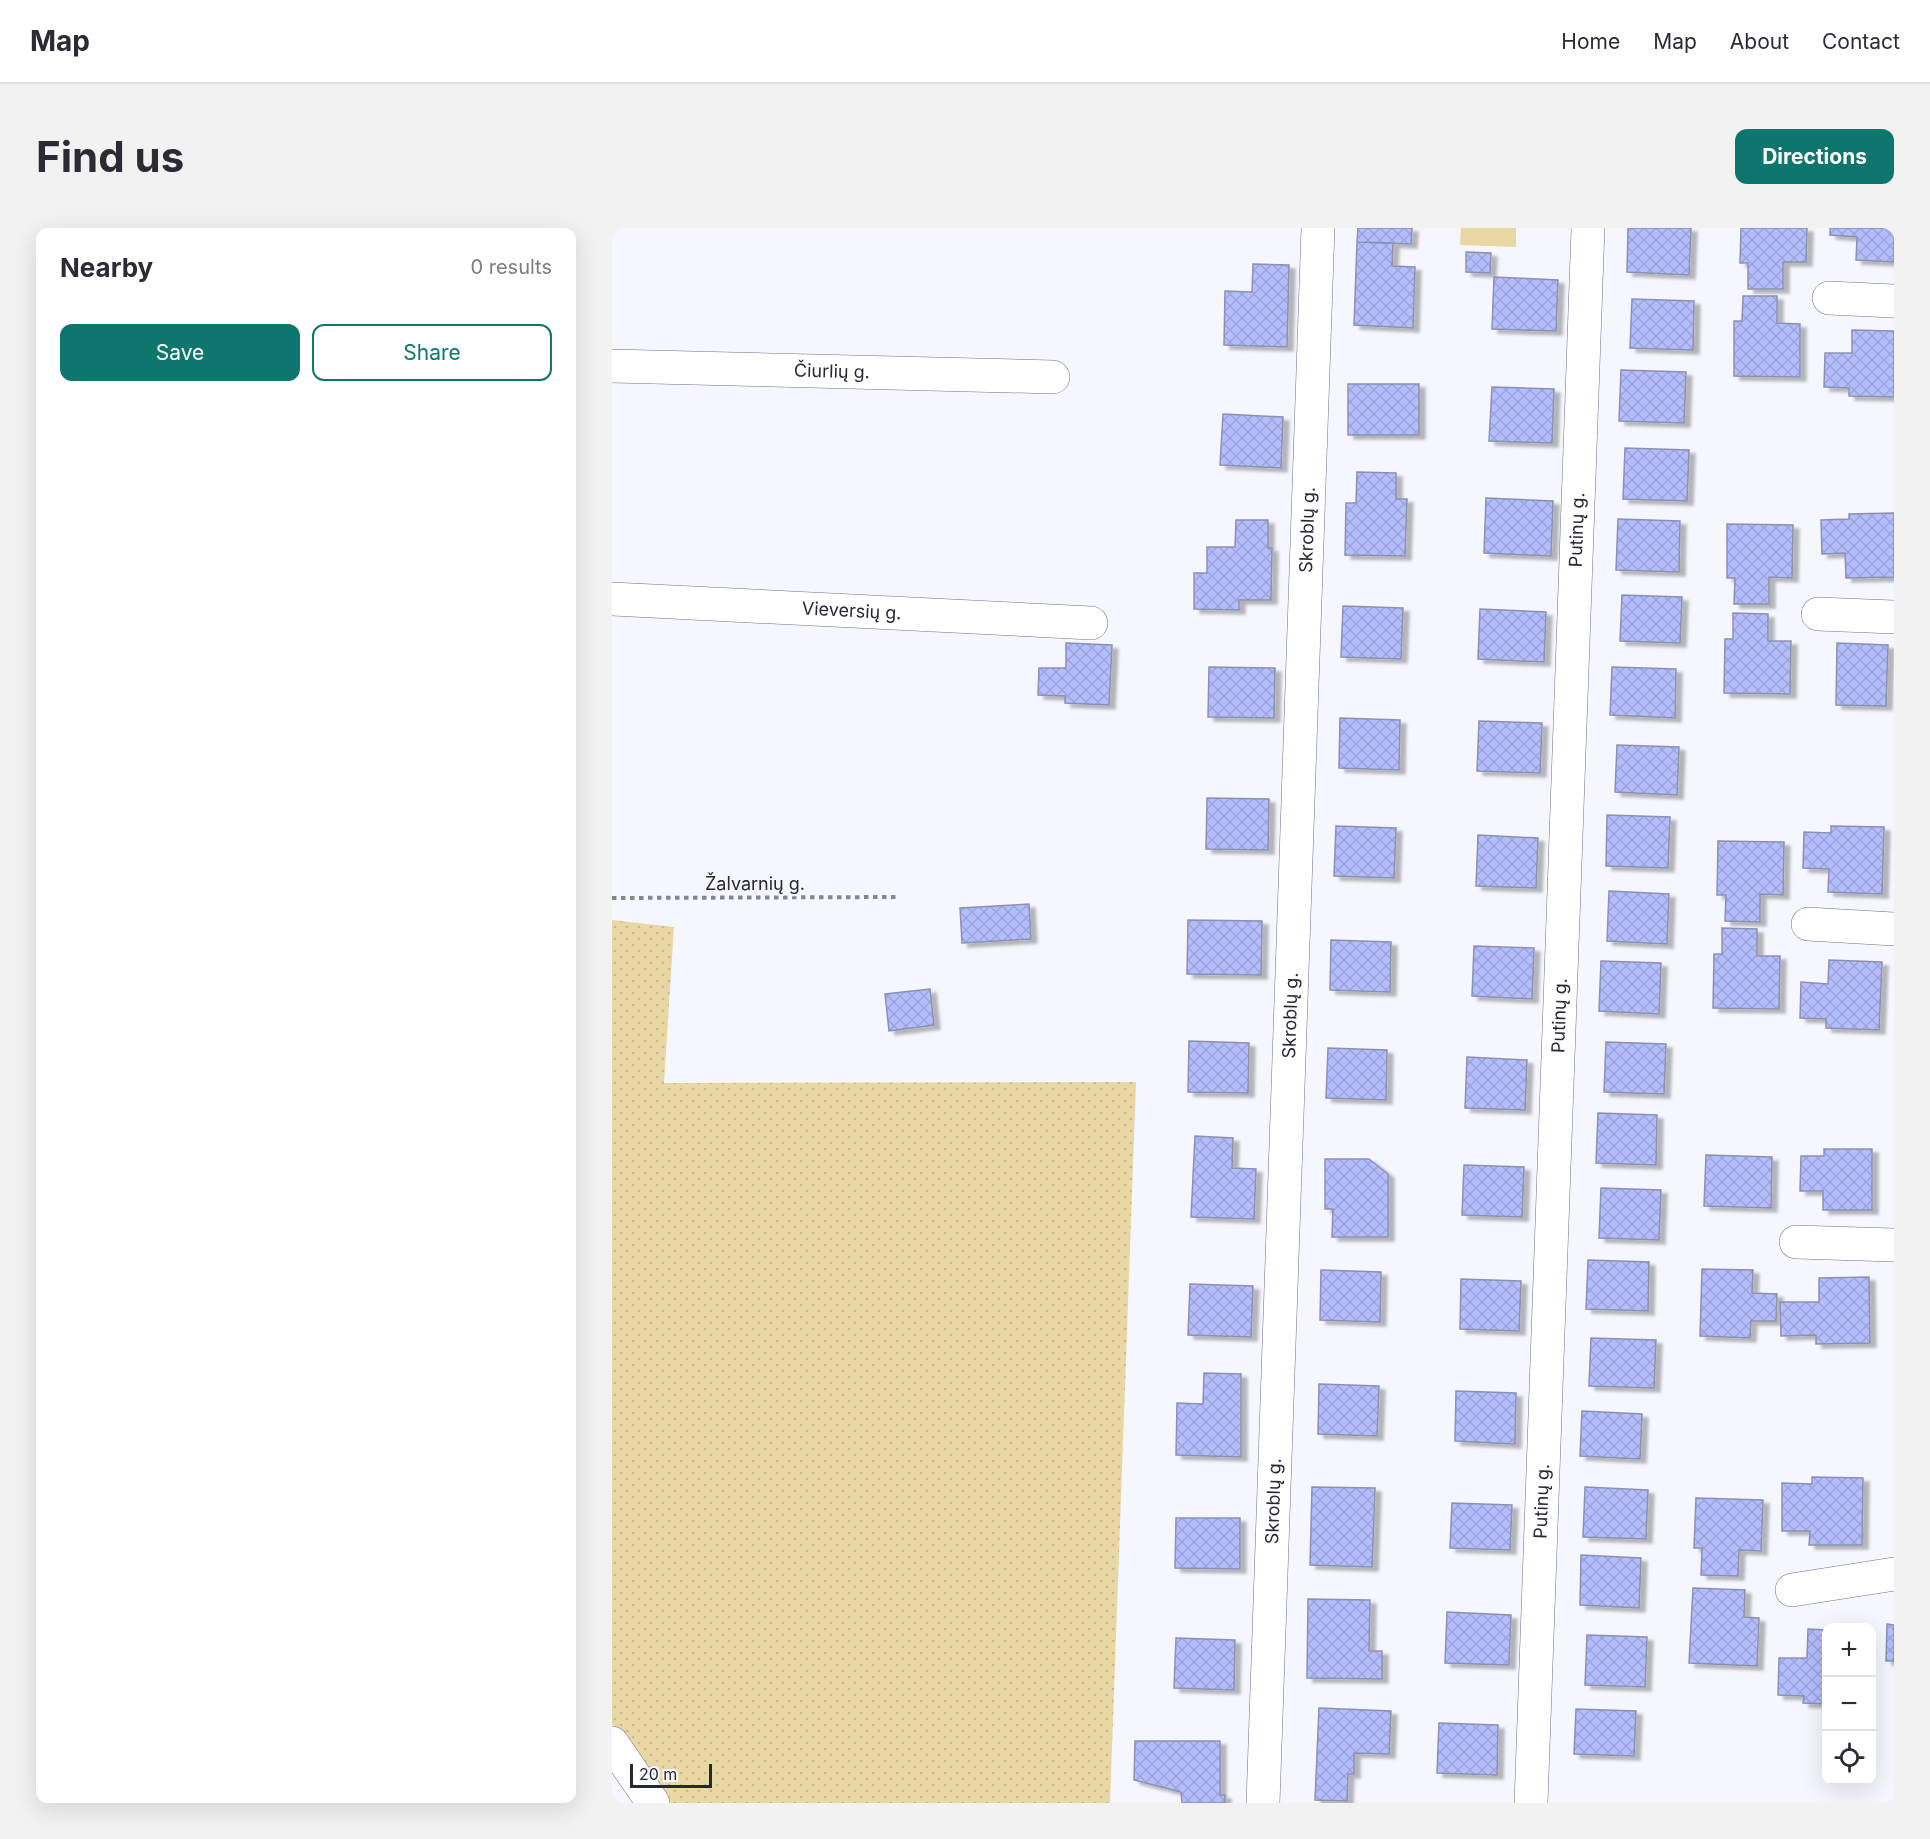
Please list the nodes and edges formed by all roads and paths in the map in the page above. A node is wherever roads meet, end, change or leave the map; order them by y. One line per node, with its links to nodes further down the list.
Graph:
1 (1318, 228): 21 (street, Skroblų g.)
2 (1588, 228): 22 (street, Putinų g.)
3 (1829, 298): 4 (street)
4 (1894, 301)
5 (612, 366): 6 (street, Čiurlių g.)
6 (1053, 377)
7 (612, 599): 10 (street, Vieversių g.)
8 (1818, 614): 9 (street)
9 (1894, 617)
10 (1091, 623)
11 (897, 897): 12 (path, Žalvarnių g.)
12 (612, 898)
13 (1808, 924): 14 (street)
14 (1894, 929)
15 (1796, 1242): 16 (street)
16 (1894, 1245)
17 (1894, 1574): 18 (street)
18 (1792, 1590)
19 (612, 1743): 20 (street)
20 (653, 1803)
21 (1263, 1803)
22 (1532, 1803)

